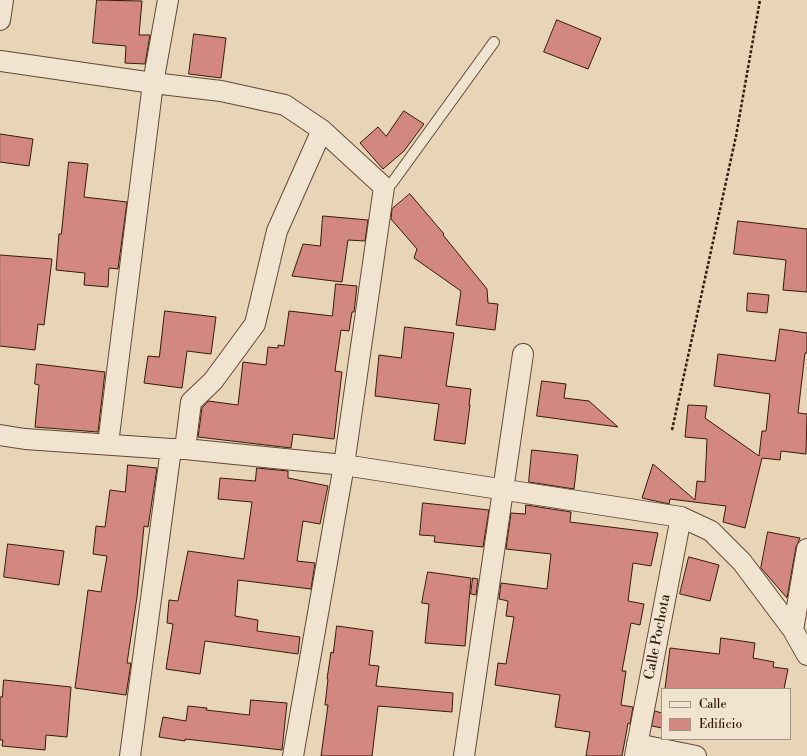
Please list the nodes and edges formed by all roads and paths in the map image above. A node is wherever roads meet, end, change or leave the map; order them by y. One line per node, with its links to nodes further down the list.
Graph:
1 (2, 0): 4 (street)
2 (168, 0): 7 (street)
3 (760, 0): 11 (path)
4 (0, 20)
5 (494, 42): 9 (lane)
6 (0, 61): 7 (street)
7 (153, 83): 8 (street); 13 (street)
8 (322, 130): 9 (street); 14 (street)
9 (384, 186): 15 (street)
10 (523, 354): 16 (street)
11 (672, 430)
12 (0, 435): 13 (street)
13 (108, 444): 14 (street)
14 (178, 449): 15 (street); 22 (street)
15 (344, 465): 16 (street); 23 (street)
16 (502, 490): 17 (street); 24 (street)
17 (681, 517): 19 (street); 21 (street, Calle Pochota)
18 (807, 549): 19 (street)
19 (793, 630): 20 (street)
20 (807, 655)
21 (636, 750): 25 (street)
22 (130, 756)
23 (293, 756)
24 (464, 756)
25 (696, 756)

